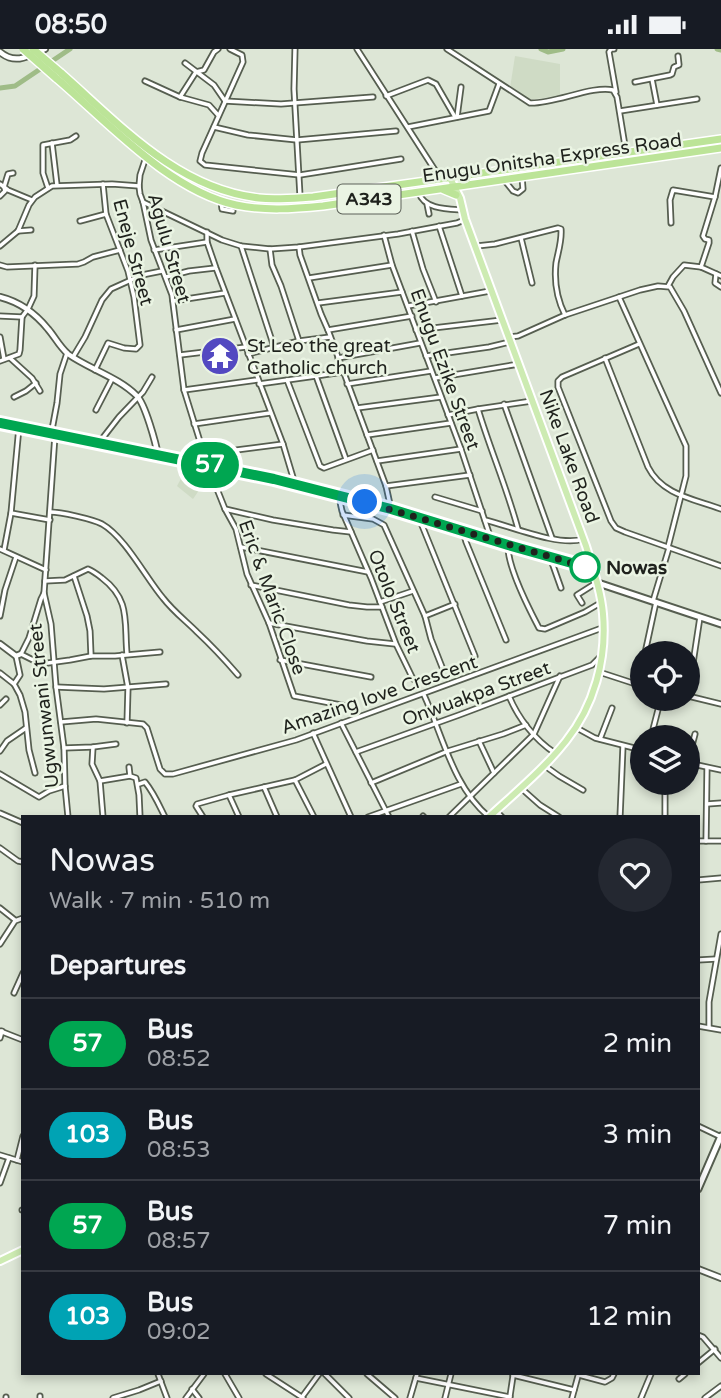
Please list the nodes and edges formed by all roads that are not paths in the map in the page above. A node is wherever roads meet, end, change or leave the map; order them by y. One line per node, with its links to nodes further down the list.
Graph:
1 (23, 49): 14 (highway, Enugu Onitsha Express Road / A343, bridge)
2 (33, 49): 14 (highway, Enugu Onitsha Express Road / A343, bridge)
3 (45, 49): 10 (street)
4 (218, 49): 13 (street)
5 (230, 49): 25 (street)
6 (295, 49): 26 (street)
7 (357, 49): 21 (street)
8 (447, 49): 18 (street)
9 (612, 50): 20 (street)
10 (0, 52)
11 (678, 57): 15 (street)
12 (185, 64): 13 (street)
13 (196, 72): 22 (street); 25 (street)
14 (58, 75): 40 (highway, Enugu Onitsha Express Road / A343); 57 (highway, Enugu Onitsha Express Road / A343)
15 (652, 79): 17 (street); 27 (street)
16 (145, 82): 22 (street)
17 (635, 82)
18 (499, 84): 20 (street); 30 (street)
19 (461, 87): 30 (street)
20 (616, 94): 28 (street)
21 (386, 96): 30 (street); 32 (street)
22 (180, 97): 29 (street)
23 (373, 97): 26 (street)
24 (697, 99): 27 (street)
25 (225, 101): 26 (street); 29 (street)
26 (296, 104): 36 (street)
27 (657, 105): 28 (street)
28 (620, 111): 39 (street)
29 (219, 116): 31 (street)
30 (456, 117): 32 (street)
31 (214, 127): 36 (street); 44 (street)
32 (408, 127): 48 (street)
33 (396, 131): 36 (street)
34 (76, 136): 37 (street)
35 (721, 139): 39 (highway, Enugu Onitsha Express Road / A343)
36 (298, 141): 44 (street)
37 (52, 143): 50 (street); 53 (street)
38 (721, 148): 45 (highway, Enugu Onitsha Express Road / A343)
39 (626, 152): 46 (highway, Enugu Onitsha Express Road / A343)
40 (146, 157): 51 (street, Agulu Street); 54 (highway, Enugu Onitsha Express Road / A343)
41 (401, 159): 44 (street)
42 (721, 168): 58 (street)
43 (13, 173): 52 (street)
44 (300, 175): 57 (street)
45 (522, 177): 47 (highway, Enugu Onitsha Express Road / A343); 47 (street)
46 (450, 178): 48 (highway, Enugu Onitsha Express Road / A343); 55 (main road, Nike Lake Road)
47 (504, 179): 55 (highway, Enugu Onitsha Express Road / A343)
48 (441, 180): 55 (main road); 57 (highway, Enugu Onitsha Express Road / A343)
49 (103, 184): 50 (street); 51 (street); 64 (street, Eneje Street)
50 (57, 185): 53 (street)
51 (139, 186): 60 (street, Agulu Street)
52 (3, 187): 56 (street); 59 (street)
53 (48, 188): 59 (street)
54 (419, 193): 55 (highway, Enugu Onitsha Express Road / A343); 62 (street)
55 (455, 193): 63 (main road, Nike Lake Road)
56 (0, 196)
57 (300, 198)
58 (714, 199): 61 (street); 68 (street); 87 (street)
59 (32, 200): 71 (street)
60 (143, 202): 73 (street); 83 (street, Agulu Street)
61 (721, 203)
62 (427, 204): 63 (street); 65 (street)
63 (462, 209): 66 (main road, Nike Lake Road)
64 (106, 214): 67 (street); 82 (street, Eneje Street)
65 (429, 214)
66 (465, 219): 69 (street); 80 (main road, Nike Lake Road)
67 (80, 221)
68 (671, 223)
69 (439, 226): 72 (street); 100 (street)
70 (31, 230): 71 (street)
71 (18, 231): 77 (street)
72 (412, 231): 74 (street); 104 (street)
73 (206, 232): 76 (street); 78 (street)
74 (384, 235): 79 (street); 86 (street, Enugu Ezike Street)
75 (521, 238): 80 (street); 94 (street); 108 (street)
76 (207, 242): 83 (street); 88 (street)
77 (0, 246)
78 (242, 246): 81 (street); 124 (street)
79 (299, 247): 81 (street); 92 (street)
80 (475, 247): 97 (main road, Nike Lake Road)
81 (270, 249): 120 (street)
82 (120, 250): 85 (street); 93 (street, Eneje Street)
83 (154, 250): 89 (street, Agulu Street)
84 (0, 265): 85 (street)
85 (35, 265): 107 (street)
86 (392, 265): 92 (street); 98 (street, Enugu Ezike Street)
87 (701, 267): 90 (street); 95 (street)
88 (216, 268): 91 (street); 99 (street)
89 (162, 271): 91 (street, Agulu Street); 93 (street)
90 (719, 275): 96 (street)
91 (166, 277): 103 (street, Agulu Street)
92 (309, 278): 105 (street)
93 (130, 280): 129 (street); 134 (street, Eneje Street)
94 (532, 283)
95 (670, 285): 102 (street); 137 (street)
96 (721, 287)
97 (492, 291): 100 (street); 113 (main road, Nike Lake Road)
98 (402, 292): 105 (street); 106 (street, Enugu Ezike Street)
99 (225, 293): 103 (street); 112 (street)
100 (462, 296): 104 (street)
101 (0, 297): 107 (street)
102 (619, 297): 108 (street); 122 (street)
103 (173, 301): 114 (street, Agulu Street)
104 (436, 302): 106 (street)
105 (317, 303): 115 (street)
106 (408, 306): 110 (street, Enugu Ezike Street)
107 (28, 309): 111 (street); 125 (street)
108 (565, 315): 119 (street)
109 (0, 316): 111 (street)
110 (412, 316): 115 (street); 116 (street, Enugu Ezike Street)
111 (22, 317): 132 (street)
112 (235, 319): 114 (street); 123 (street)
113 (502, 320): 116 (street); 119 (main road, Nike Lake Road)
114 (176, 330): 127 (street, Agulu Street)
115 (328, 330): 118 (street)
116 (416, 330): 121 (street, Enugu Ezike Street)
117 (0, 337): 132 (street)
118 (330, 337): 120 (street); 130 (street)
119 (510, 340): 128 (street); 133 (main road, Nike Lake Road)
120 (299, 341): 124 (street)
121 (420, 343): 128 (street, Enugu Ezike Street); 130 (street)
122 (639, 344): 131 (street); 179 (street)
123 (246, 347): 126 (street); 127 (street)
124 (274, 347): 126 (street)
125 (67, 353): 129 (street); 164 (street)
126 (248, 354): 144 (street)
127 (180, 355): 147 (street, Agulu Street)
128 (426, 356): 135 (street, Enugu Ezike Street)
129 (73, 357): 134 (street)
130 (338, 358): 136 (street)
131 (605, 358): 179 (street); 199 (street)
132 (5, 359): 145 (street)
133 (519, 364): 141 (street); 153 (main road, Nike Lake Road)
134 (94, 370): 142 (street)
135 (431, 371): 141 (street, Enugu Ezike Street); 146 (street)
136 (343, 372): 139 (street); 146 (street)
137 (713, 373): 138 (street); 149 (street)
138 (721, 374)
139 (316, 376): 143 (street); 172 (street)
140 (152, 377): 151 (street)
141 (434, 378): 152 (street, Enugu Ezike Street)
142 (112, 379): 151 (street); 157 (street)
143 (287, 380): 144 (street); 172 (street)
144 (258, 382): 147 (street); 158 (street)
145 (36, 383): 148 (street); 150 (street)
146 (347, 384): 155 (street)
147 (184, 390): 162 (street, Agulu Street)
148 (40, 391)
149 (721, 393)
150 (14, 397)
151 (138, 397): 166 (street); 171 (street)
152 (441, 397): 155 (street); 159 (street, Enugu Ezike Street)
153 (532, 401): 154 (street); 196 (main road, Nike Lake Road)
154 (504, 404): 156 (street); 194 (street)
155 (357, 408): 165 (street)
156 (478, 409): 159 (street); 191 (street)
157 (96, 410)
158 (270, 413): 162 (street); 167 (street)
159 (448, 415): 161 (street, Enugu Ezike Street)
160 (0, 423): 163 (main road)
161 (451, 423): 165 (street); 169 (street, Enugu Ezike Street)
162 (194, 424): 170 (street, Agulu Street)
163 (19, 427): 164 (main road); 186 (street)
164 (53, 435): 166 (main road); 185 (street)
165 (368, 435): 168 (street)
166 (98, 444): 171 (main road)
167 (283, 445): 170 (street); 176 (street)
168 (373, 450): 172 (street); 173 (street)
169 (461, 450): 173 (street); 175 (street, Enugu Ezike Street)
170 (204, 454): 174 (street, Agulu Street)
171 (158, 456): 174 (main road)
172 (346, 459)
173 (377, 461): 177 (street)
174 (208, 467): 176 (main road); 181 (street, Eric & Maric Close)
175 (470, 475): 177 (street); 184 (street, Enugu Ezike Street)
176 (295, 484): 178 (main road)
177 (386, 486): 182 (street)
178 (338, 495): 182 (main road); 187 (street, Otolo Street)
179 (682, 496): 183 (street); 199 (street)
180 (435, 497): 184 (street)
181 (225, 509): 192 (street); 198 (street, Eric & Maric Close)
182 (391, 509): 188 (main road)
183 (721, 509)
184 (482, 511): 190 (street, Enugu Ezike Street)
185 (50, 512): 189 (street); 242 (street)
186 (10, 513): 189 (street); 200 (street)
187 (343, 515): 192 (street, Otolo Street); 213 (street)
188 (419, 518): 193 (main road); 219 (street)
189 (50, 520): 205 (street)
190 (485, 520): 191 (street); 195 (street, Enugu Ezike Street)
191 (518, 529): 194 (street)
192 (351, 531): 206 (street, Otolo Street)
193 (463, 531): 195 (main road); 226 (street)
194 (552, 538): 196 (street)
195 (491, 539): 197 (main road)
196 (583, 539): 203 (main road, Nike Lake Road)
197 (508, 545): 202 (main road); 215 (street)
198 (241, 547): 206 (street); 210 (street, Eric & Maric Close)
199 (668, 548): 204 (street); 216 (street)
200 (2, 550): 201 (street)
201 (16, 557): 205 (street); 212 (street)
202 (550, 557): 203 (main road); 211 (street)
203 (586, 566): 208 (main road, Nike Lake Road)
204 (721, 566)
205 (46, 570): 209 (street)
206 (368, 572): 218 (street, Otolo Street)
207 (74, 576): 209 (street); 232 (street); 235 (street)
208 (597, 580): 215 (main road, Nike Lake Road); 216 (main road); 217 (street)
209 (45, 581): 214 (street)
210 (251, 585): 218 (street); 223 (street, Eric & Maric Close)
211 (561, 588)
212 (3, 590): 220 (street)
213 (413, 591): 218 (street); 221 (street)
214 (44, 593): 233 (street); 238 (street, Ugwunwani Street)
215 (602, 602): 225 (main road, Nike Lake Road)
216 (654, 602): 222 (main road); 227 (street)
217 (582, 603)
218 (381, 604): 229 (street, Otolo Street)
219 (455, 604): 221 (street); 236 (street)
220 (0, 616)
221 (425, 616): 239 (street)
222 (700, 617): 224 (main road); 228 (street)
223 (269, 623): 229 (street); 237 (street, Eric & Maric Close)
224 (721, 624)
225 (604, 627): 234 (main road, Nike Lake Road); 251 (street, Amazing love Crescent)
226 (506, 640)
227 (647, 641)
228 (696, 641)
229 (396, 645): 245 (street, Otolo Street)
230 (2, 648): 233 (street)
231 (160, 652): 232 (street)
232 (124, 654): 235 (street); 250 (street)
233 (18, 655): 238 (street); 247 (street)
234 (602, 655): 240 (main road, Nike Lake Road); 243 (street, Onwuakpa Street)
235 (91, 656): 238 (street)
236 (475, 656)
237 (280, 660): 244 (street); 257 (street, Eric & Maric Close)
238 (54, 662): 249 (street, Ugwunwani Street)
239 (442, 667)
240 (599, 672): 246 (street); 264 (main road, Nike Lake Road)
241 (0, 673): 247 (street)
242 (238, 675)
243 (560, 676): 252 (street, Onwuakpa Street); 267 (street)
244 (371, 677)
245 (413, 679)
246 (630, 682)
247 (14, 684): 265 (street)
248 (166, 684): 250 (street)
249 (56, 687): 250 (street); 259 (street, Ugwunwani Street)
250 (128, 688): 260 (street)
251 (424, 695): 261 (street, Amazing love Crescent); 262 (street)
252 (509, 696): 262 (street, Onwuakpa Street); 263 (street)
253 (6, 699): 256 (street)
254 (700, 699): 255 (street)
255 (721, 704)
256 (0, 705)
257 (346, 706)
258 (612, 708): 269 (street)
259 (61, 722): 260 (street); 276 (street, Ugwunwani Street)
260 (127, 723): 266 (street, Amazing love Crescent)
261 (341, 723): 266 (street, Amazing love Crescent); 279 (street)
262 (436, 723): 278 (street); 279 (street, Onwuakpa Street)
263 (526, 725): 267 (street); 271 (street)
264 (575, 727): 269 (street); 280 (main road, Nike Lake Road)
265 (26, 728): 270 (street); 287 (street)
266 (313, 733): 281 (street)
267 (534, 734): 280 (street); 288 (street)
268 (0, 738): 270 (street)
269 (600, 739): 273 (street)
270 (7, 741): 277 (street)
271 (479, 741): 278 (street); 288 (street)
272 (116, 744): 274 (street)
273 (623, 746): 275 (street); 324 (street)
274 (93, 747): 276 (street); 292 (street)
275 (630, 747)
276 (64, 748): 296 (street, Ugwunwani Street)
277 (0, 751)
278 (448, 751): 293 (street); 294 (street)
279 (356, 752): 293 (street)
280 (555, 753): 282 (main road, Nike Lake Road)
281 (326, 764): 291 (street); 316 (street)
282 (543, 764): 298 (main road, Nike Lake Road); 299 (street)
283 (700, 766): 285 (street)
284 (129, 767): 290 (street)
285 (707, 768): 286 (street); 304 (street)
286 (721, 770)
287 (35, 773)
288 (494, 773): 302 (street)
289 (0, 774): 296 (street)
290 (130, 776): 292 (street); 295 (street)
291 (295, 780): 297 (street); 315 (street)
292 (100, 781): 309 (street)
293 (372, 782): 305 (street)
294 (461, 784): 302 (street); 305 (street)
295 (138, 785): 310 (street); 311 (street)
296 (65, 786): 308 (street, Ugwunwani Street)
297 (264, 787): 300 (street); 314 (street)
298 (520, 787): 306 (main road, Nike Lake Road); 323 (street)
299 (583, 790)
300 (229, 795): 312 (street); 313 (street)
301 (665, 795): 325 (street)
302 (470, 798): 319 (street); 320 (street)
303 (721, 803): 304 (street)
304 (706, 804): 328 (street)
305 (386, 811): 317 (street); 318 (street)
306 (496, 811): 321 (main road, Nike Lake Road); 322 (street)
307 (0, 813): 326 (street)
308 (68, 815)
309 (103, 815)
310 (140, 815)
311 (164, 815)
312 (202, 815)
313 (238, 815)
314 (276, 815)
315 (313, 815)
316 (350, 815)
317 (374, 815)
318 (388, 815)
319 (451, 815)
320 (487, 815)
321 (491, 815)
322 (500, 815)
323 (556, 815)
324 (620, 815)
325 (665, 815)
326 (21, 822)
327 (700, 841): 328 (street)
328 (706, 841): 329 (street)
329 (721, 841)
330 (0, 848): 331 (street)
331 (21, 861)
332 (721, 878): 333 (street)
333 (700, 880)
334 (0, 908): 336 (street)
335 (21, 919): 336 (street)
336 (15, 921): 338 (street)
337 (721, 934): 339 (street)
338 (0, 944)
339 (716, 959): 340 (street); 344 (street)
340 (700, 960)
341 (21, 977): 342 (street)
342 (14, 993)
343 (700, 1026): 344 (street)
344 (709, 1027): 345 (street)
345 (721, 1030)
346 (1, 1031): 347 (street); 348 (street)
347 (0, 1038)
348 (21, 1039)
349 (700, 1127): 350 (street)
350 (721, 1137): 355 (main road)
351 (0, 1155): 352 (street)
352 (9, 1158): 353 (street); 354 (street)
353 (20, 1161)
354 (0, 1183)
355 (700, 1184)
356 (21, 1251): 357 (main road)
357 (0, 1261)
358 (700, 1270): 359 (street)
359 (721, 1278)
360 (700, 1336): 361 (street)
361 (715, 1349): 362 (street); 363 (street)
362 (721, 1358)
363 (700, 1361)
364 (203, 1375): 383 (street)
365 (226, 1375): 389 (street)
366 (268, 1375): 390 (street)
367 (318, 1375): 390 (street)
368 (326, 1375): 391 (street)
369 (368, 1375): 392 (street)
370 (451, 1375): 381 (street)
371 (513, 1375): 395 (street)
372 (517, 1375): 384 (street)
373 (579, 1375): 384 (street)
374 (582, 1375): 375 (street)
375 (614, 1375)
376 (651, 1375): 397 (street)
377 (684, 1375): 380 (street)
378 (160, 1376): 385 (street); 386 (street)
379 (417, 1376): 381 (street); 393 (street)
380 (679, 1379)
381 (448, 1386): 394 (street); 395 (street)
382 (721, 1386): 398 (street)
383 (192, 1389): 387 (street); 388 (street)
384 (574, 1390): 396 (street)
385 (113, 1398)
386 (167, 1398)
387 (186, 1398)
388 (199, 1398)
389 (239, 1398)
390 (303, 1398)
391 (349, 1398)
392 (395, 1398)
393 (410, 1398)
394 (445, 1398)
395 (510, 1398)
396 (572, 1398)
397 (641, 1398)
398 (705, 1398)

